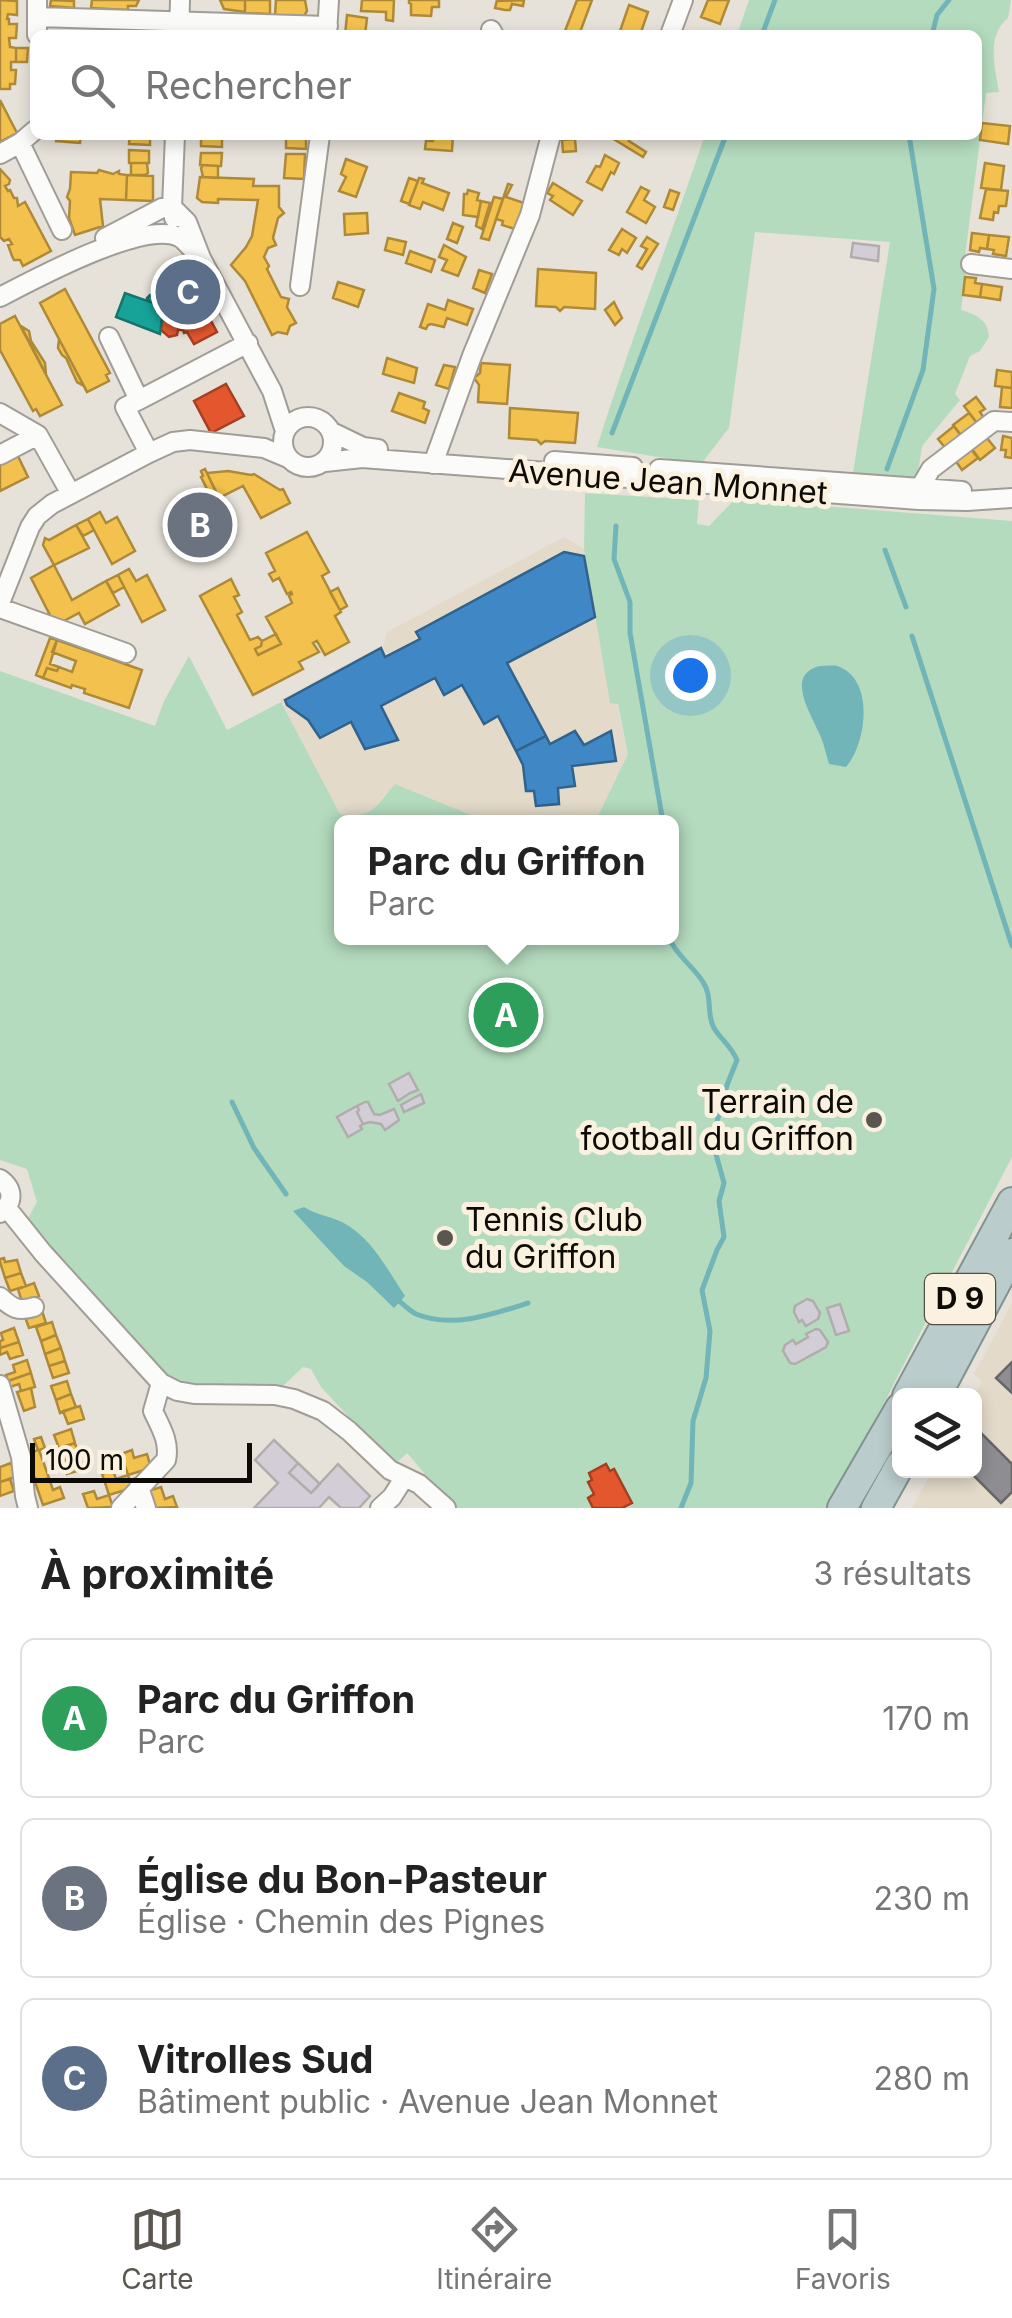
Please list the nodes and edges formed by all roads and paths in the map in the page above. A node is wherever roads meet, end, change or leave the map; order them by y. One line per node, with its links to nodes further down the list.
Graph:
1 (180, 0): 5 (street)
2 (329, 0): 6 (street)
3 (684, 0): 7 (street)
4 (37, 17): 5 (street)
5 (179, 28): 6 (street)
6 (327, 30)
7 (672, 30)
8 (30, 135): 12 (street)
9 (175, 140): 14 (street)
10 (319, 140): 22 (street)
11 (550, 140): 38 (street)
12 (20, 144): 13 (street); 15 (street)
13 (0, 154)
14 (172, 207): 16 (street); 17 (street); 18 (street); 21 (street)
15 (62, 230)
16 (180, 238): 17 (street); 18 (street)
17 (123, 240): 21 (street)
18 (200, 258): 25 (street)
19 (971, 264): 20 (street)
20 (1012, 269)
21 (45, 273): 23 (street)
22 (300, 286)
23 (0, 297)
24 (109, 337): 27 (street)
25 (248, 344): 26 (street); 27 (street)
26 (272, 391): 29 (street); 32 (street)
27 (140, 400): 35 (street)
28 (0, 412): 33 (street)
29 (304, 417): 31 (street); 32 (street)
30 (1012, 422): 40 (street)
31 (332, 432): 38 (street, Avenue Jean Monnet); 39 (street)
32 (284, 433): 34 (street); 37 (street)
33 (38, 435): 36 (street); 42 (street)
34 (264, 448): 35 (street); 37 (street)
35 (149, 452): 42 (street)
36 (0, 455)
37 (288, 458): 39 (street)
38 (435, 459): 39 (street, Avenue Jean Monnet); 41 (street, Avenue Jean Monnet)
39 (325, 462)
40 (920, 486): 41 (street, Avenue Jean Monnet); 43 (street, Avenue Jean Monnet)
41 (897, 492): 43 (street, Avenue Jean Monnet)
42 (71, 494): 44 (street)
43 (1012, 498)
44 (0, 605): 45 (street)
45 (126, 653)
46 (0, 1179): 49 (street)
47 (1012, 1190): 53 (highway)
48 (1012, 1202): 53 (highway, D 9)
49 (3, 1211): 54 (street)
50 (1012, 1253): 57 (highway, D 9)
51 (0, 1296): 52 (street)
52 (34, 1307)
53 (942, 1332): 56 (highway, D 9)
54 (161, 1382): 59 (street); 61 (street)
55 (0, 1385): 62 (street)
56 (910, 1388)
57 (940, 1388)
58 (892, 1422): 67 (highway)
59 (404, 1478): 65 (street); 66 (street)
60 (894, 1478): 68 (highway)
61 (139, 1488): 63 (street); 64 (street)
62 (28, 1508)
63 (121, 1508)
64 (146, 1508)
65 (380, 1508)
66 (446, 1508)
67 (844, 1508)
68 (879, 1508)

